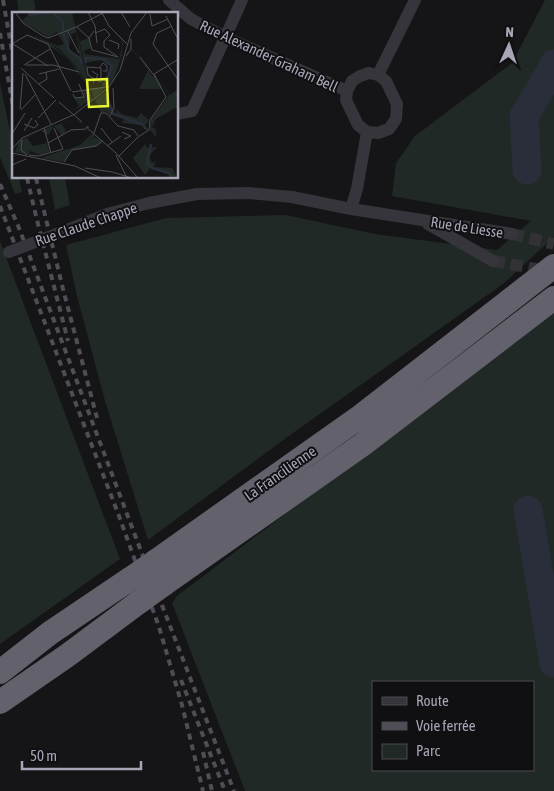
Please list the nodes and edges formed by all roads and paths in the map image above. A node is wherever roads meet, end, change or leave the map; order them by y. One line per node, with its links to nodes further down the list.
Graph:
1 (169, 0): 4 (street, Rue Alexander Graham Bell)
2 (242, 0): 4 (street)
3 (415, 0): 5 (street)
4 (225, 37): 6 (street, Rue Alexander Graham Bell); 7 (street)
5 (378, 75): 6 (street); 8 (street)
6 (347, 92): 8 (street)
7 (179, 114)
8 (367, 132): 9 (street)
9 (351, 208): 10 (street, Rue de Liesse); 12 (street, Rue Claude Chappe, bridge)
10 (421, 220): 11 (street, Rue de Liesse); 13 (street, Rue de Liesse)
11 (512, 234)
12 (5, 254)
13 (493, 261)
14 (554, 266): 16 (highway, La Francilienne, bridge)
15 (554, 298): 17 (highway, La Francilienne, bridge)
16 (0, 672)
17 (0, 702)

